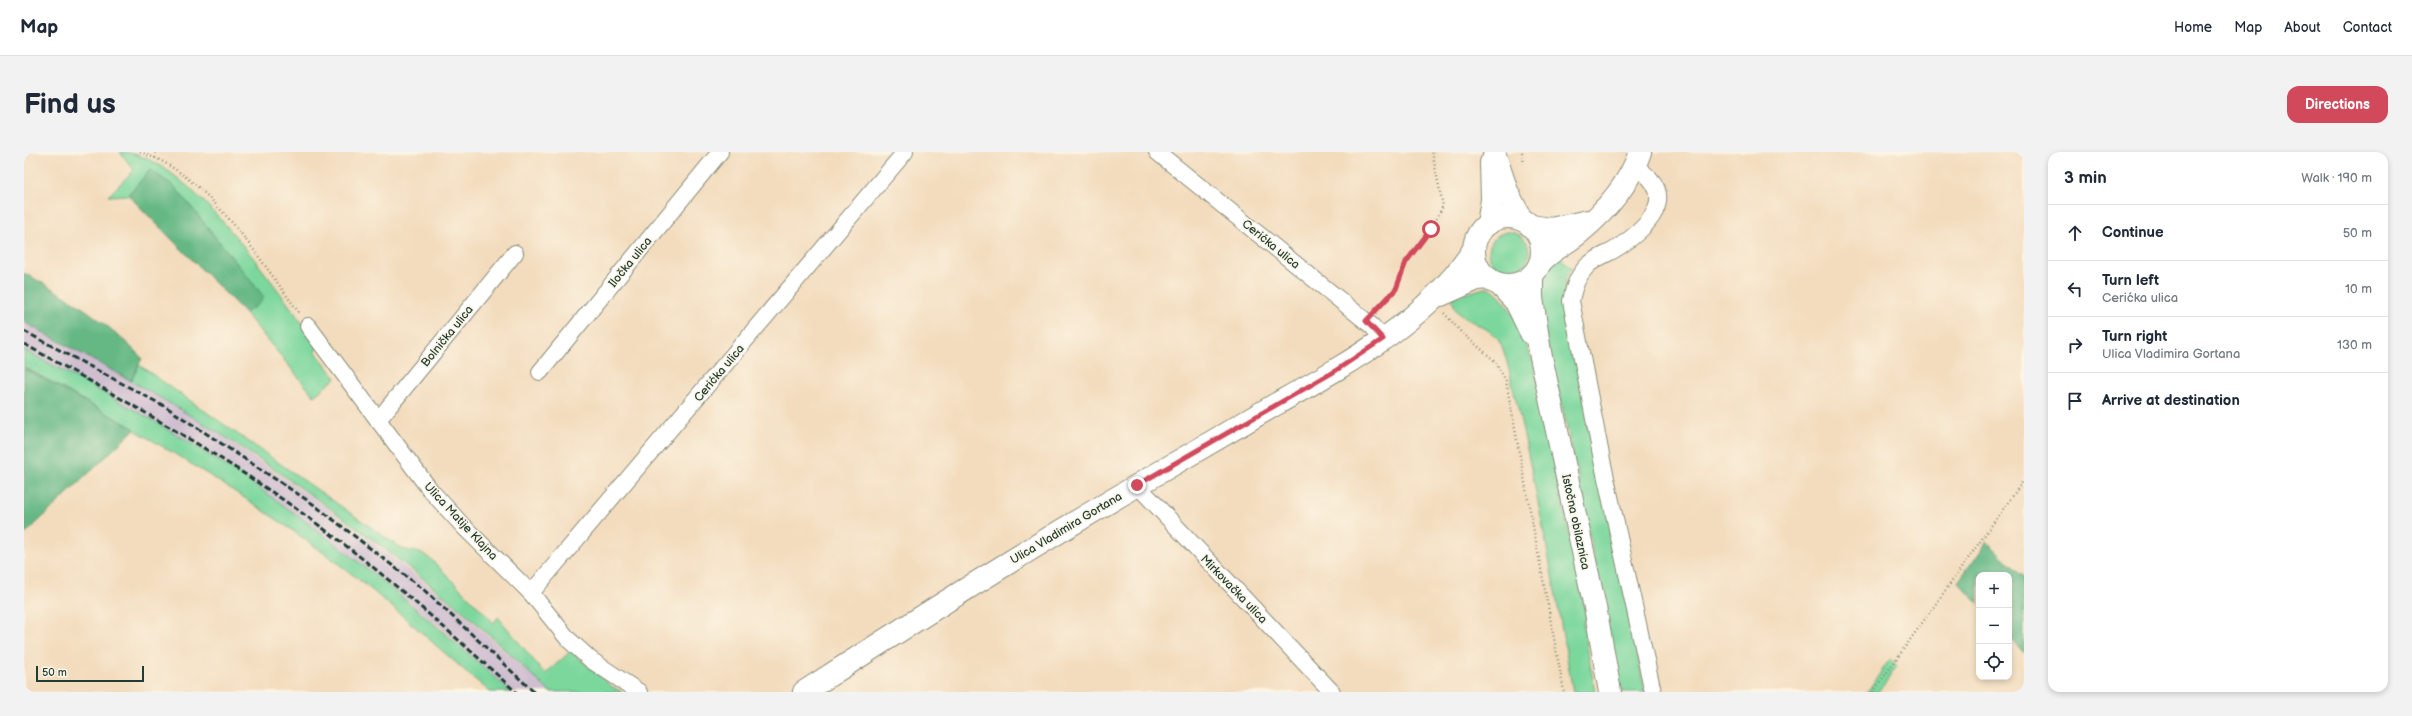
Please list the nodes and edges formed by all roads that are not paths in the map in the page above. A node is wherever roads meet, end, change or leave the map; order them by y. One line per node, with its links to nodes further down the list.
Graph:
1 (720, 152): 18 (street, Iločka ulica)
2 (905, 152): 21 (street, Cerićka ulica)
3 (1157, 152): 16 (street, Cerićka ulica)
4 (1491, 152): 9 (main road)
5 (1494, 152): 8 (main road)
6 (1637, 159): 7 (main road); 26 (street)
7 (1593, 220): 8 (main road); 12 (main road)
8 (1526, 223): 9 (main road); 12 (main road)
9 (1488, 224): 10 (main road)
10 (1474, 249): 13 (main road); 14 (main road, Ulica Vladimira Gortana)
11 (515, 253): 19 (street, Bolnička ulica)
12 (1536, 269): 13 (main road); 17 (main road, Istočna obilaznica)
13 (1494, 281): 14 (main road, Ulica Vladimira Gortana); 17 (main road, Istočna obilaznica)
14 (1429, 301): 16 (main road, Ulica Vladimira Gortana)
15 (308, 326): 19 (street, Ulica Matije Klajna)
16 (1383, 339): 20 (main road, Ulica Vladimira Gortana)
17 (1540, 352): 25 (main road, Istočna obilaznica)
18 (540, 372)
19 (378, 420): 21 (street, Ulica Matije Klajna)
20 (1137, 485): 23 (main road, Ulica Vladimira Gortana); 24 (street, Mirkovačka ulica)
21 (531, 593): 22 (street, Ulica Matije Klajna)
22 (639, 692)
23 (804, 692)
24 (1332, 692)
25 (1610, 692)
26 (1653, 692)

